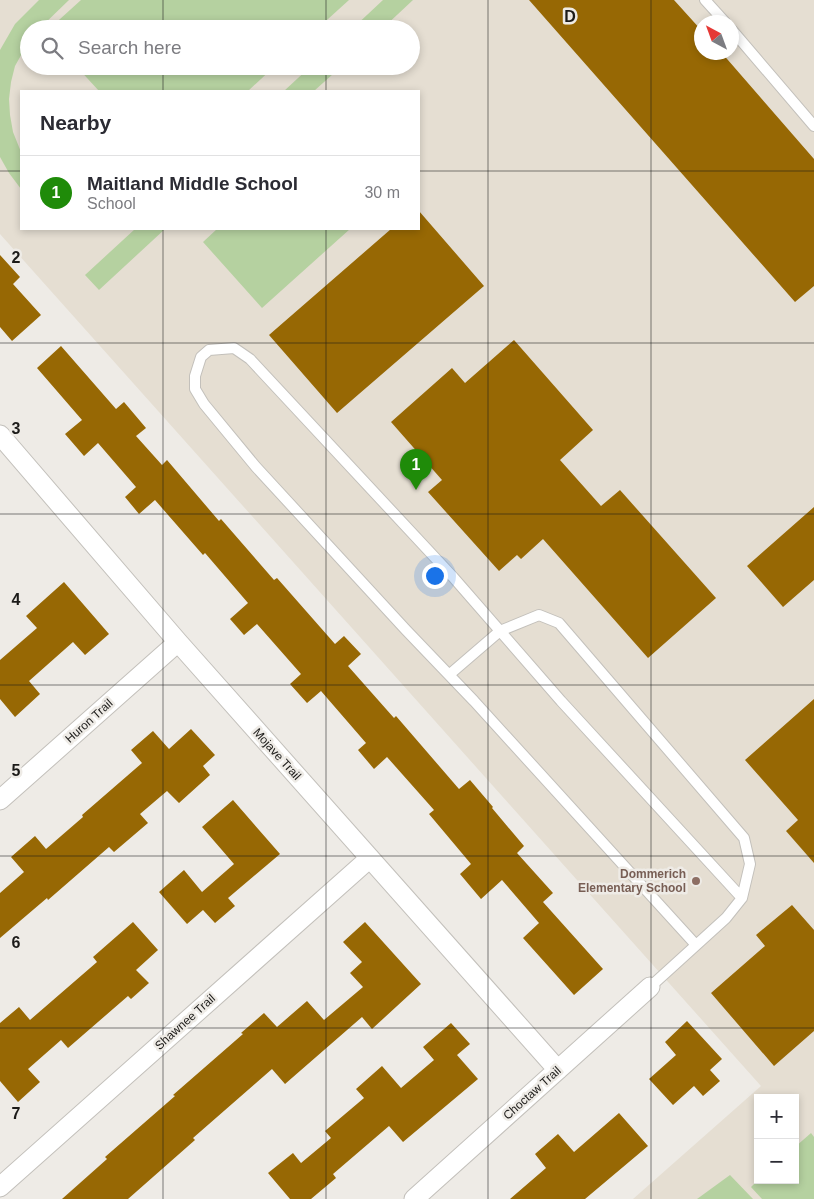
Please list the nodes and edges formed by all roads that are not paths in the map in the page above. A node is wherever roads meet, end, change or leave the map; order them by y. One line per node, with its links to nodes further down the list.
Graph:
1 (705, 0): 2 (lane)
2 (719, 15)
3 (739, 38): 4 (lane)
4 (814, 126)
5 (0, 435): 7 (street, Mojave Trail)
6 (500, 631): 8 (lane); 8 (lane); 11 (lane); 11 (lane)
7 (178, 642): 9 (street, Huron Trail); 10 (street, Mojave Trail)
8 (450, 674): 12 (lane)
9 (0, 800)
10 (370, 858): 14 (street, Mojave Trail); 15 (street, Shawnee Trail)
11 (742, 898): 12 (lane)
12 (696, 945): 13 (lane)
13 (650, 986): 14 (street, Choctaw Trail)
14 (558, 1070): 16 (street, Choctaw Trail)
15 (0, 1187)
16 (414, 1199)

